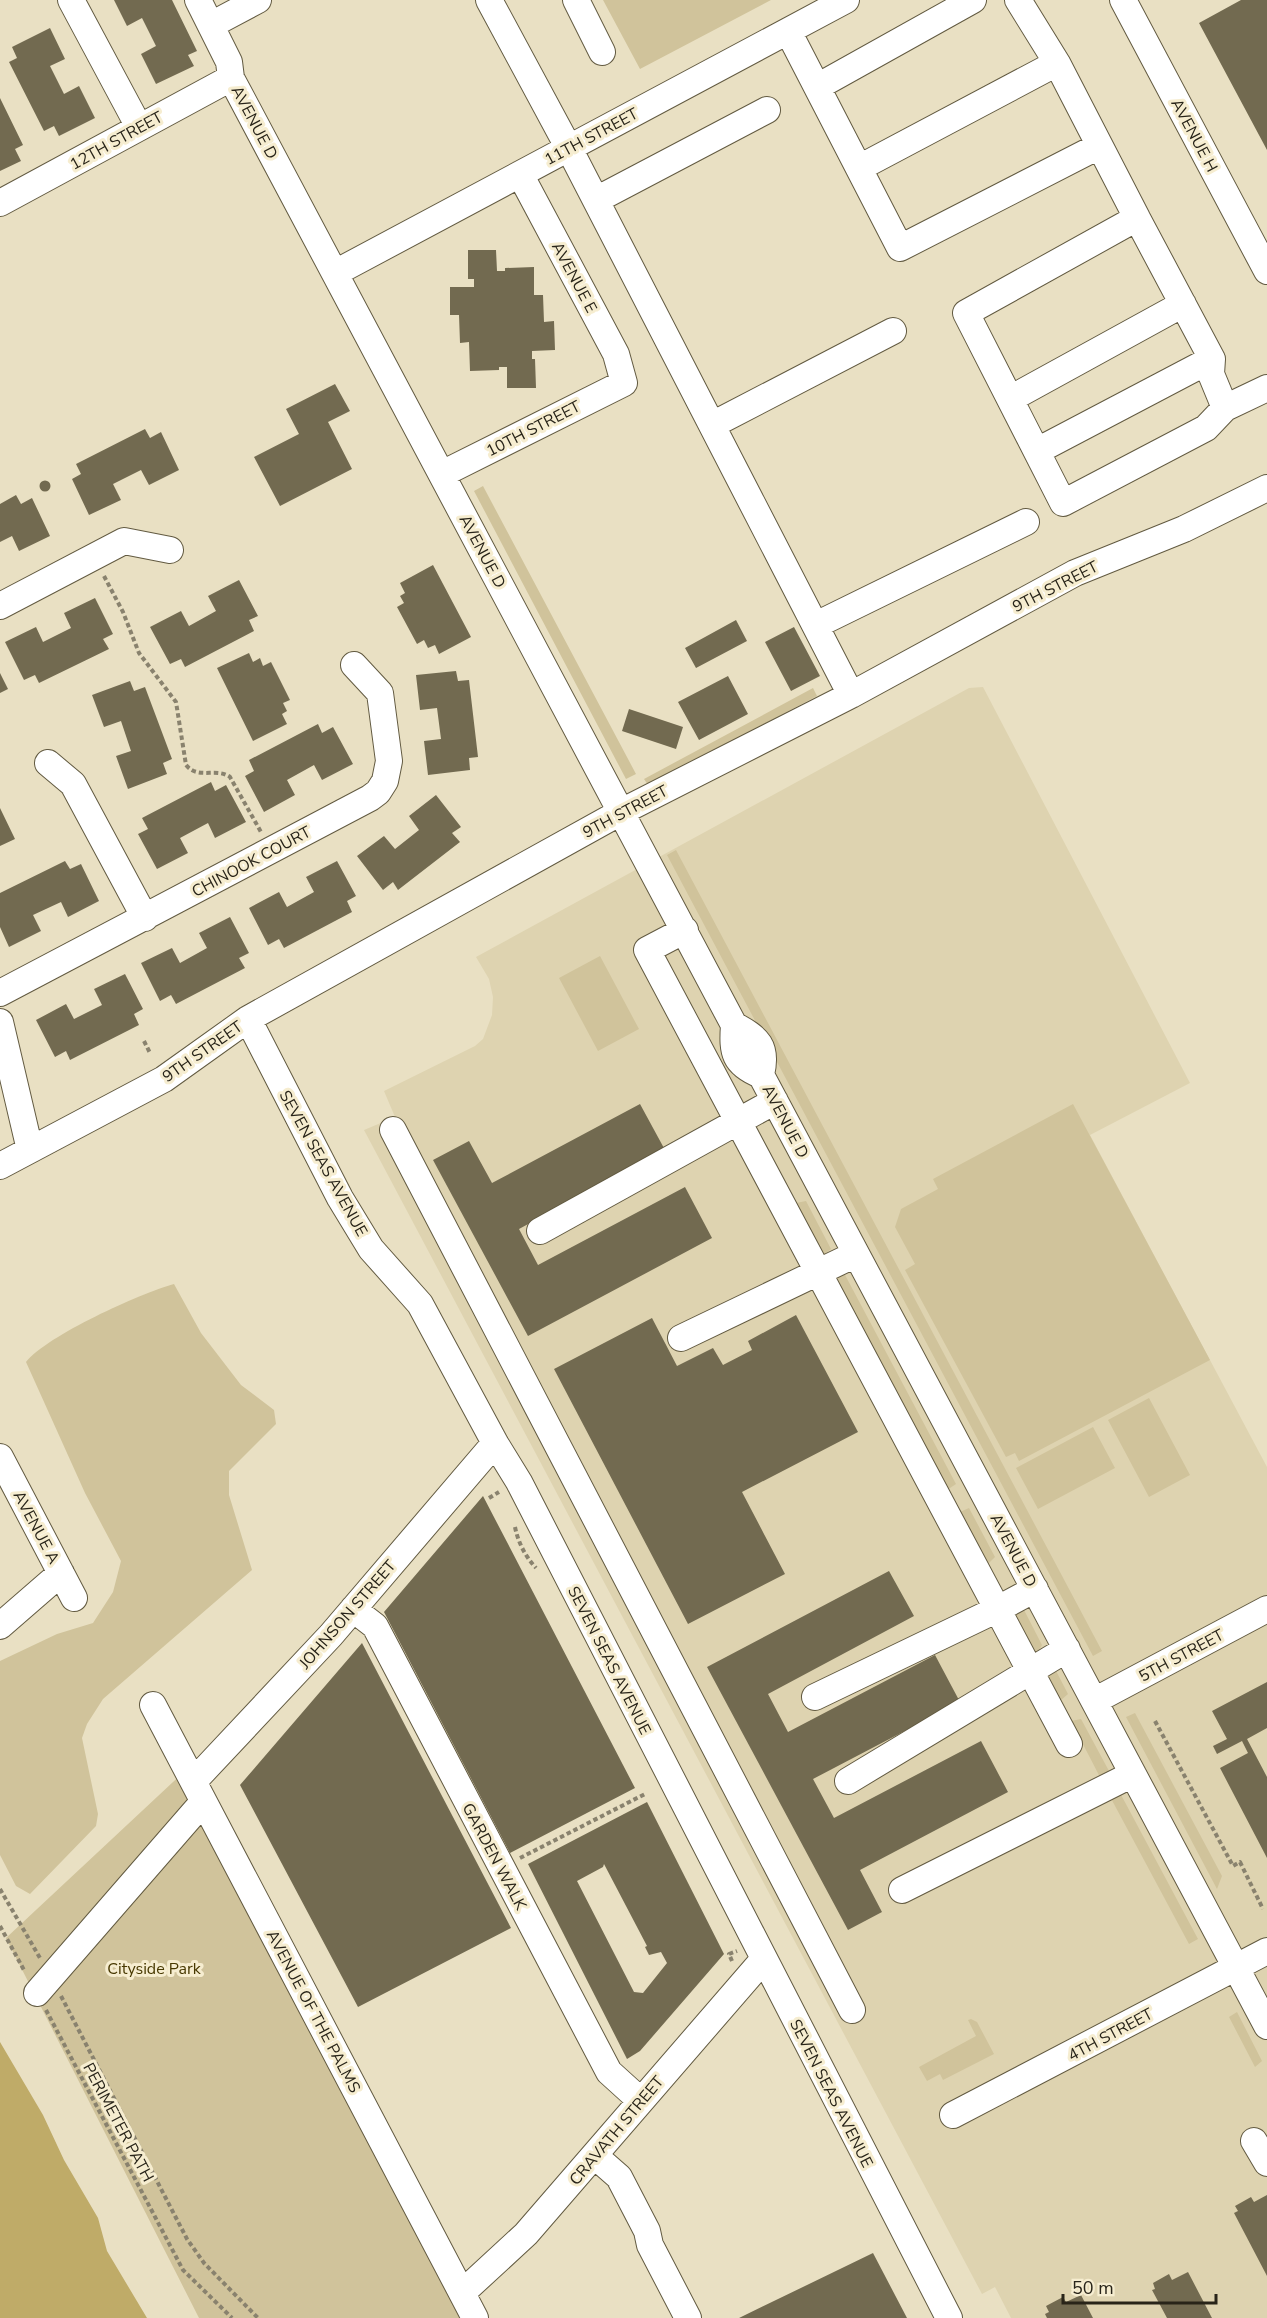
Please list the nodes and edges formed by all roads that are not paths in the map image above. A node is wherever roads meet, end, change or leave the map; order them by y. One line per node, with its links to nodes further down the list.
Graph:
1 (71, 0): 17 (street)
2 (198, 0): 10 (street, AVENUE D)
3 (258, 0): 10 (street)
4 (489, 0): 19 (street)
5 (576, 0): 12 (street)
6 (846, 0): 11 (street, 11TH STREET)
7 (973, 0): 15 (street)
8 (1018, 0): 13 (street)
9 (1123, 0): 25 (street, AVENUE H)
10 (211, 25): 14 (street, AVENUE D)
11 (788, 31): 15 (street); 19 (street, 11TH STREET)
12 (602, 52)
13 (1057, 63): 18 (street); 20 (street)
14 (231, 78): 17 (street, 12TH STREET); 26 (street, AVENUE D)
15 (817, 87): 20 (street)
16 (767, 110): 22 (street)
17 (139, 127): 23 (street, 12TH STREET)
18 (1099, 146): 20 (street); 24 (street)
19 (569, 148): 21 (street, 11TH STREET); 22 (street)
20 (859, 168)
21 (520, 174): 26 (street, 11TH STREET); 30 (street, AVENUE E)
22 (596, 200): 34 (street)
23 (0, 203)
24 (1137, 218): 27 (street); 32 (street)
25 (1267, 271)
26 (335, 273): 36 (street, AVENUE D)
27 (1183, 304): 29 (street); 32 (street)
28 (893, 331): 34 (street)
29 (1212, 359): 33 (street); 35 (street)
30 (624, 383): 36 (street, 10TH STREET)
31 (1267, 388): 33 (street)
32 (1010, 399): 35 (street)
33 (1225, 408): 35 (street)
34 (712, 424): 41 (street)
35 (1037, 451)
36 (442, 474): 45 (street, AVENUE D)
37 (1267, 488): 43 (street, 9TH STREET)
38 (1026, 522): 41 (street)
39 (170, 550): 40 (street)
40 (0, 606)
41 (816, 625): 43 (street)
42 (354, 665): 46 (street, CHINOOK COURT)
43 (851, 694): 45 (street, 9TH STREET)
44 (48, 763): 46 (street)
45 (621, 812): 47 (street, AVENUE D); 49 (street, 9TH STREET)
46 (145, 918): 48 (street, CHINOOK COURT)
47 (685, 930): 51 (street, AVENUE D); 52 (street)
48 (0, 993)
49 (248, 1018): 54 (street, 9TH STREET); 60 (street, SEVEN SEAS AVENUE)
50 (0, 1022): 54 (street)
51 (775, 1101): 52 (street); 57 (street, AVENUE D)
52 (738, 1122): 56 (street); 58 (street)
53 (393, 1130): 84 (street)
54 (30, 1150): 55 (street, 9TH STREET)
55 (0, 1166)
56 (540, 1231)
57 (856, 1254): 58 (street); 63 (street, AVENUE D)
58 (818, 1272): 59 (street); 67 (street)
59 (681, 1338)
60 (495, 1443): 65 (street, JOHNSON STREET); 81 (street, SEVEN SEAS AVENUE)
61 (0, 1456): 62 (street, AVENUE A)
62 (61, 1573): 64 (street, AVENUE A); 68 (street)
63 (1035, 1589): 67 (street); 69 (street, AVENUE D)
64 (74, 1598)
65 (353, 1609): 76 (street, JOHNSON STREET); 86 (street, GARDEN WALK)
66 (1267, 1609): 72 (street, 5TH STREET)
67 (998, 1610): 70 (street); 71 (street)
68 (0, 1626)
69 (1067, 1650): 70 (street); 72 (street, AVENUE D)
70 (1031, 1671): 74 (street); 77 (street)
71 (815, 1697)
72 (1094, 1701): 75 (street, AVENUE D)
73 (153, 1705): 76 (street, AVENUE OF THE PALMS)
74 (1069, 1744)
75 (1133, 1774): 79 (street); 82 (street, AVENUE D)
76 (194, 1781): 91 (street, AVENUE OF THE PALMS)
77 (848, 1781)
78 (197, 1809): 83 (street)
79 (902, 1890)
80 (1267, 1951): 82 (street, 4TH STREET)
81 (763, 1960): 86 (street, CRAVATH STREET); 94 (street, SEVEN SEAS AVENUE)
82 (1236, 1968): 85 (street, AVENUE D); 87 (street, 4TH STREET)
83 (45, 1985)
84 (852, 2010)
85 (1267, 2026)
86 (641, 2101): 89 (street, CRAVATH STREET)
87 (953, 2115)
88 (1254, 2141): 90 (street)
89 (595, 2156): 91 (street, CRAVATH STREET); 93 (street)
90 (1267, 2163)
91 (462, 2293): 92 (street, AVENUE OF THE PALMS)
92 (475, 2318)
93 (688, 2318)
94 (949, 2318)

